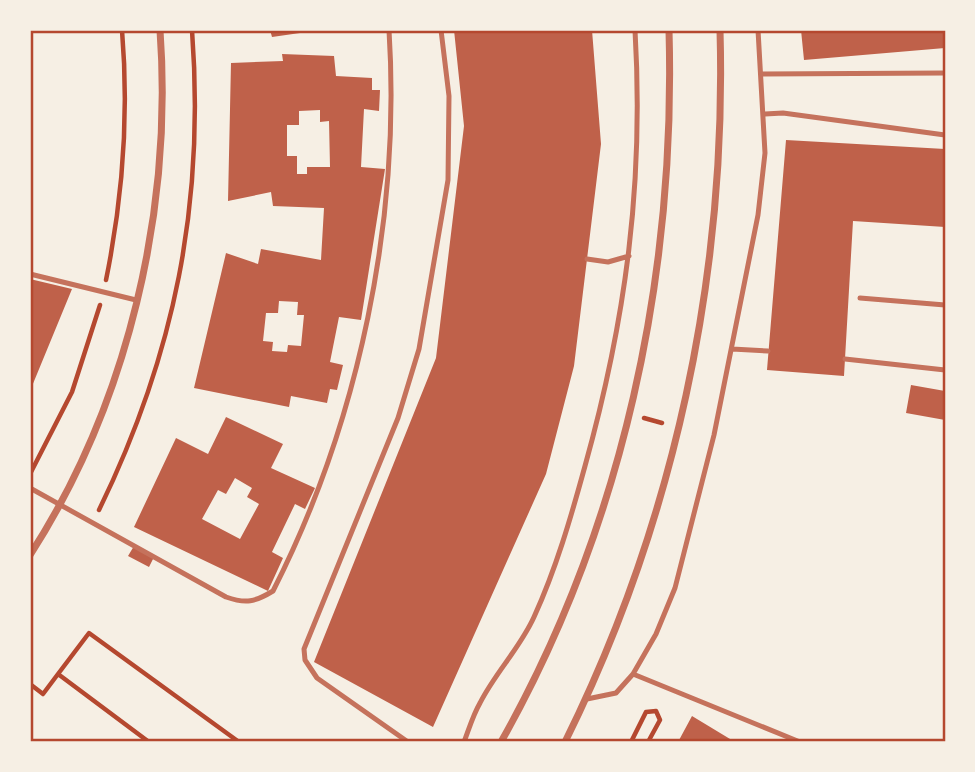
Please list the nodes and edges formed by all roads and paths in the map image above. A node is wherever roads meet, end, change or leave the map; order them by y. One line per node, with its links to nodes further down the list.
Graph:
1 (122, 30): 17 (path)
2 (160, 30): 19 (street)
3 (192, 30): 30 (path)
4 (389, 30): 30 (lane)
5 (441, 30): 38 (lane)
6 (635, 30): 14 (lane)
7 (669, 30): 25 (street)
8 (720, 30): 26 (street)
9 (758, 30): 11 (lane)
10 (945, 73): 11 (lane)
11 (762, 75): 12 (lane)
12 (765, 114): 13 (lane); 21 (lane)
13 (945, 135)
14 (629, 256): 15 (lane); 39 (lane)
15 (587, 259)
16 (30, 274): 17 (lane)
17 (104, 292): 19 (lane); 27 (path)
18 (860, 298): 20 (lane)
19 (136, 300): 29 (street)
20 (945, 305)
21 (733, 349): 22 (lane); 33 (lane)
22 (768, 351)
23 (845, 359): 24 (lane)
24 (945, 370)
25 (630, 415): 26 (path); 40 (street)
26 (679, 426): 35 (street)
27 (30, 475)
28 (30, 488): 29 (lane)
29 (61, 504): 30 (lane); 31 (street)
30 (93, 522)
31 (30, 555)
32 (58, 674): 34 (path); 36 (path); 37 (path)
33 (634, 674): 35 (lane); 44 (lane)
34 (30, 684)
35 (587, 699): 41 (street)
36 (149, 742)
37 (239, 742)
38 (408, 742)
39 (464, 742)
40 (501, 742)
41 (565, 742)
42 (631, 742): 43 (path)
43 (648, 742)
44 (800, 742)

